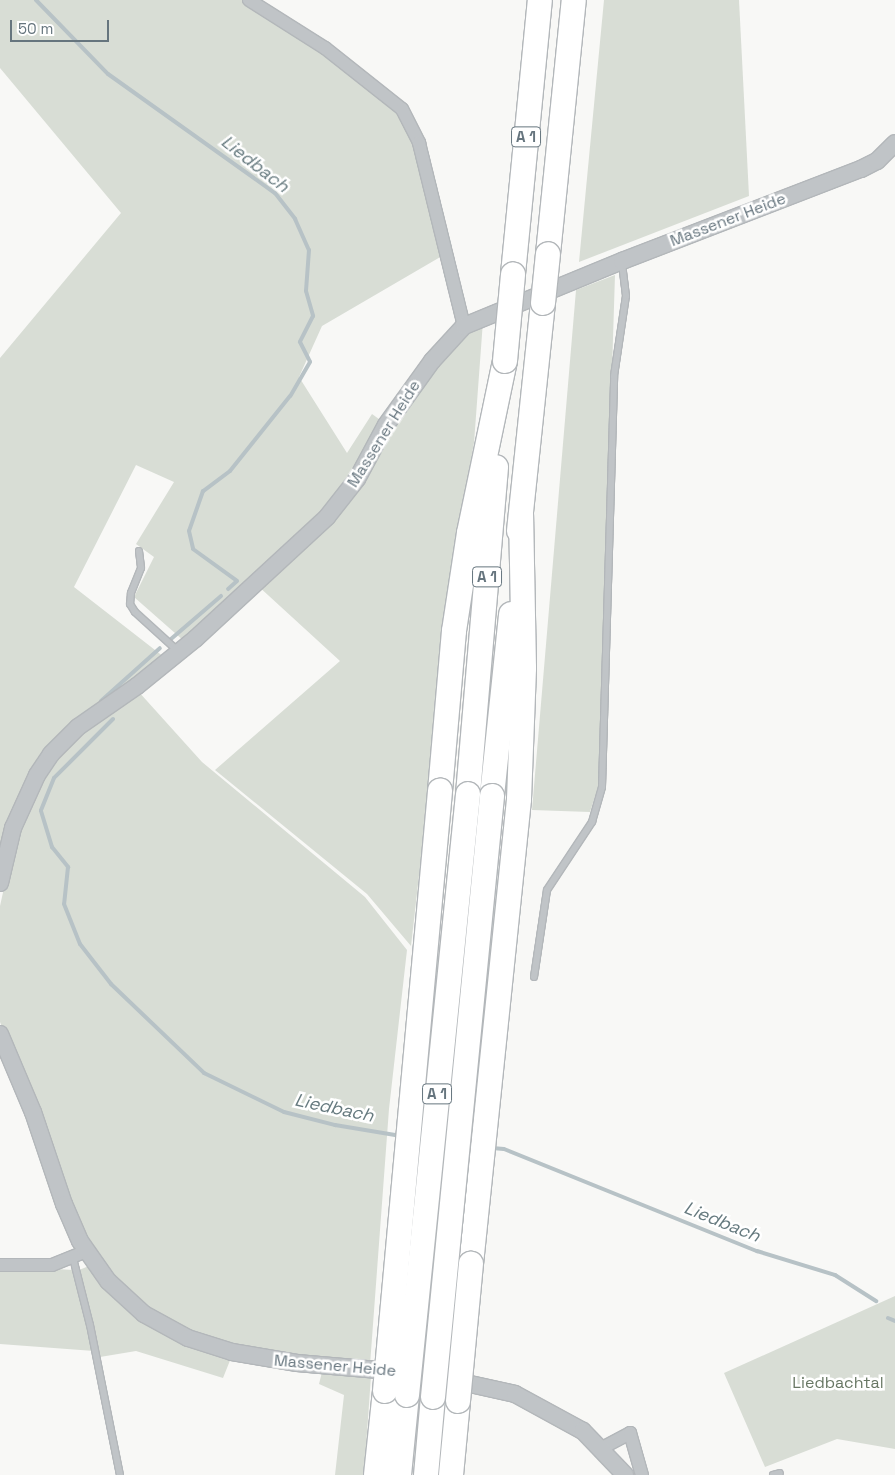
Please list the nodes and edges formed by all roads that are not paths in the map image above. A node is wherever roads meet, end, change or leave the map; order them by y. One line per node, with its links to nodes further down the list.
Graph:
1 (249, 0): 6 (street)
2 (540, 0): 7 (highway, A 1, bridge)
3 (574, 0): 8 (highway, A 1, bridge)
4 (895, 143): 5 (street, Massener Heide)
5 (622, 261): 6 (street, Massener Heide); 12 (lane)
6 (464, 326): 10 (street, Massener Heide)
7 (505, 360): 16 (highway, A 1, bridge); 16 (highway, bridge)
8 (521, 515): 21 (highway, A 1, bridge); 22 (highway, bridge)
9 (139, 550): 10 (lane)
10 (179, 652): 11 (street, Massener Heide)
11 (0, 883)
12 (534, 977)
13 (0, 1034): 14 (street, Massener Heide)
14 (80, 1255): 15 (street); 17 (street, Massener Heide); 18 (lane, Massener Heide)
15 (0, 1264)
16 (396, 1393): 19 (highway); 20 (highway, A 1)
17 (602, 1448): 23 (street, Massener Heide); 24 (street)
18 (120, 1475)
19 (376, 1475)
20 (399, 1475)
21 (426, 1475)
22 (451, 1475)
23 (625, 1475)
24 (642, 1475)

